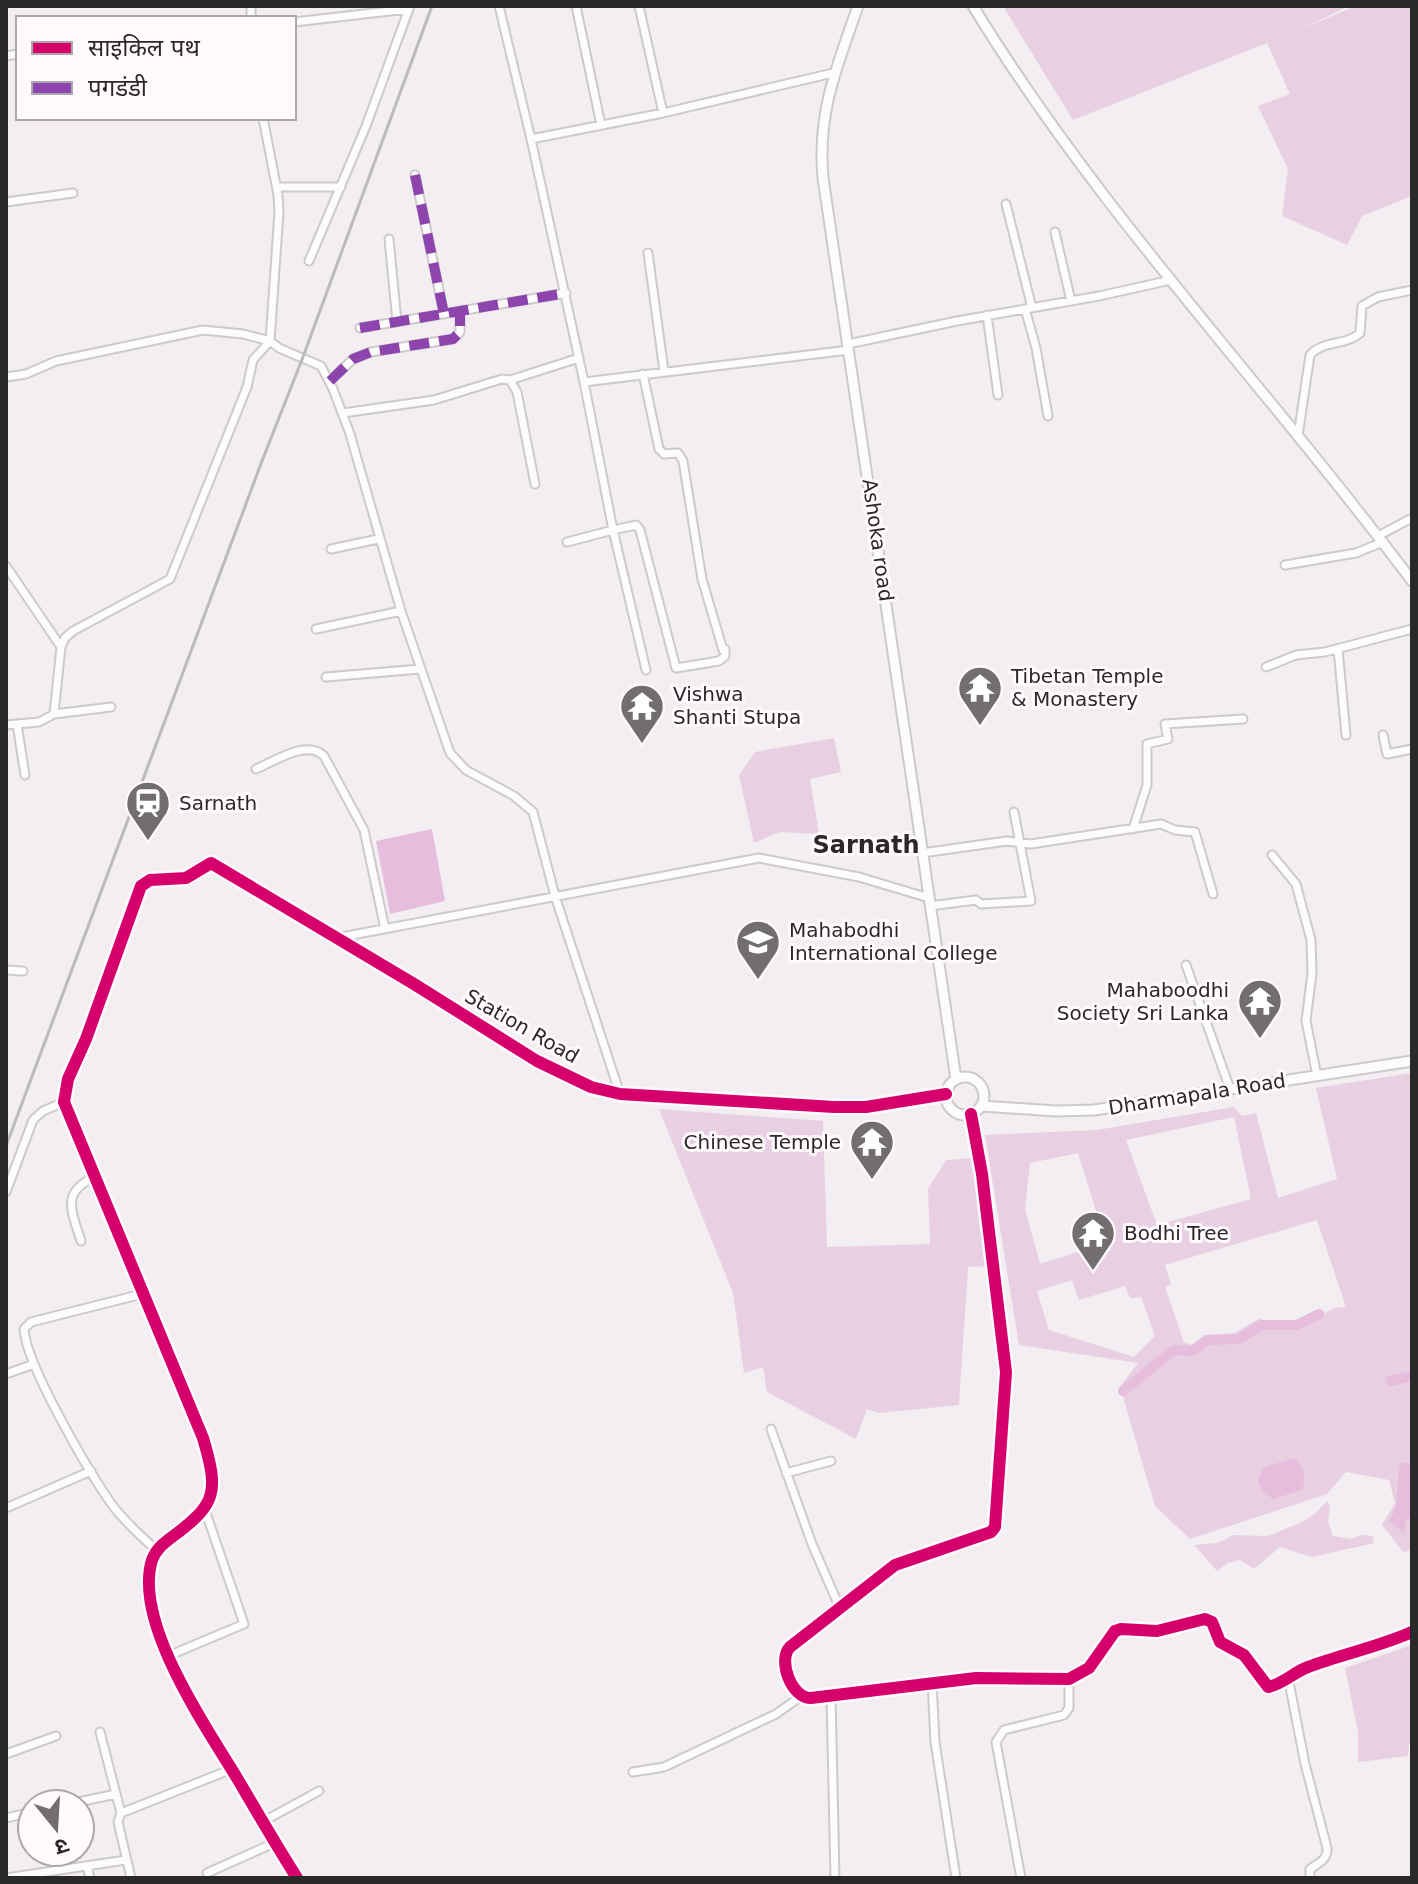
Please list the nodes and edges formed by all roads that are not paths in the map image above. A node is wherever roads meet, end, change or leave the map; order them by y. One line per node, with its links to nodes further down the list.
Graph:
1 (499, 6): 12 (street)
2 (576, 6): 11 (street)
3 (639, 6): 9 (street)
4 (858, 6): 8 (street, Ashoka road)
5 (973, 6): 23 (street)
6 (409, 8): 7 (street); 15 (street)
7 (296, 22)
8 (833, 73): 9 (street); 34 (street, Ashoka road)
9 (663, 113): 11 (street)
10 (263, 120): 14 (street)
11 (601, 125): 12 (street)
12 (531, 139): 25 (street)
13 (415, 175): 29 (street)
14 (277, 187): 15 (street); 33 (street)
15 (341, 187): 22 (street)
16 (73, 193): 17 (street)
17 (6, 202)
18 (1006, 204): 27 (street)
19 (1055, 232): 26 (street)
20 (389, 239): 31 (street)
21 (648, 253): 36 (street)
22 (309, 261)
23 (1171, 280): 26 (street); 45 (street)
24 (1412, 290): 45 (street)
25 (566, 293): 28 (street); 35 (street)
26 (1071, 301): 27 (street)
27 (1028, 308): 30 (street); 44 (street)
28 (460, 311): 29 (street); 40 (street)
29 (444, 314): 31 (street)
30 (987, 315): 34 (street); 42 (street)
31 (397, 322): 32 (street)
32 (360, 328)
33 (270, 341): 38 (street); 40 (street); 59 (street)
34 (849, 347): 36 (street); 78 (street, Ashoka road)
35 (579, 358): 39 (street); 41 (street)
36 (664, 371): 37 (street)
37 (643, 374): 41 (street); 48 (street)
38 (6, 377)
39 (510, 380): 43 (street); 46 (street)
40 (330, 381): 43 (street)
41 (584, 382): 48 (street)
42 (998, 395)
43 (343, 413): 49 (street)
44 (1048, 416)
45 (1298, 436): 50 (street)
46 (535, 484)
47 (1412, 518): 50 (street)
48 (613, 530): 51 (street); 63 (street)
49 (378, 539): 52 (street); 56 (street)
50 (1380, 539): 53 (street); 55 (street)
51 (567, 542)
52 (331, 549)
53 (1285, 565)
54 (6, 566): 59 (street)
55 (1412, 581)
56 (401, 611): 57 (street); 62 (street)
57 (316, 629)
58 (1412, 629): 60 (street)
59 (61, 647): 66 (street)
60 (1338, 649): 61 (street); 70 (street)
61 (1266, 667)
62 (420, 669): 64 (street); 82 (street)
63 (646, 670)
64 (326, 677)
65 (111, 707): 66 (street)
66 (54, 714): 68 (street)
67 (1243, 719): 76 (street)
68 (17, 724): 69 (street); 74 (street)
69 (6, 725)
70 (1346, 735)
71 (1383, 735): 72 (street)
72 (1412, 749)
73 (256, 769): 84 (street)
74 (25, 775)
75 (1014, 812): 77 (street)
76 (1133, 829): 77 (street); 81 (street)
77 (1020, 843): 78 (street); 83 (street)
78 (922, 853): 83 (street, Ashoka road)
79 (1272, 855): 90 (street)
80 (211, 863): 85 (street, Station Road); 95 (street)
81 (1213, 894)
82 (555, 896): 83 (street); 84 (street); 93 (street)
83 (929, 902): 91 (street, Ashoka road)
84 (385, 929): 85 (street)
85 (336, 938): 93 (street, Station Road)
86 (1186, 965): 92 (street)
87 (6, 970): 88 (street)
88 (23, 971)
89 (1412, 1061): 90 (street, Dharmapala Road)
90 (1317, 1076): 92 (street, Dharmapala Road)
91 (956, 1079): 94 (street); 96 (street)
92 (1230, 1089): 96 (street, Dharmapala Road)
93 (620, 1094): 94 (street, Station Road)
94 (946, 1094): 97 (street)
95 (64, 1102): 98 (street); 99 (street)
96 (981, 1106): 97 (street)
97 (971, 1114): 111 (street)
98 (95, 1177): 100 (street); 101 (street)
99 (6, 1192)
100 (81, 1241)
101 (142, 1294): 102 (street); 109 (street)
102 (34, 1364): 103 (street); 106 (street)
103 (6, 1374)
104 (771, 1429): 107 (street)
105 (831, 1461): 107 (street)
106 (91, 1471): 108 (street); 110 (street)
107 (786, 1473): 111 (street)
108 (6, 1508)
109 (205, 1510): 110 (street); 113 (street)
110 (156, 1550): 113 (street)
111 (839, 1606): 118 (street)
112 (1412, 1632): 114 (street)
113 (168, 1656): 122 (street)
114 (1288, 1677): 115 (street); 141 (street)
115 (1069, 1679): 116 (street); 140 (street)
116 (932, 1682): 117 (street); 139 (street)
117 (831, 1695): 118 (street); 138 (street)
118 (800, 1697): 123 (street)
119 (100, 1732): 125 (street)
120 (56, 1736): 121 (street)
121 (6, 1754)
122 (232, 1769): 127 (street); 128 (street)
123 (633, 1772)
124 (319, 1791): 128 (street)
125 (116, 1794): 126 (street); 127 (street)
126 (96, 1798)
127 (121, 1813): 130 (street)
128 (262, 1822): 129 (street)
129 (274, 1843): 133 (street); 137 (street)
130 (126, 1860): 131 (street); 136 (street)
131 (96, 1865)
132 (76, 1868): 134 (street)
133 (207, 1873)
134 (38, 1875): 135 (street)
135 (6, 1877)
136 (131, 1878)
137 (297, 1878)
138 (835, 1878)
139 (956, 1878)
140 (1021, 1878)
141 (1310, 1878)

